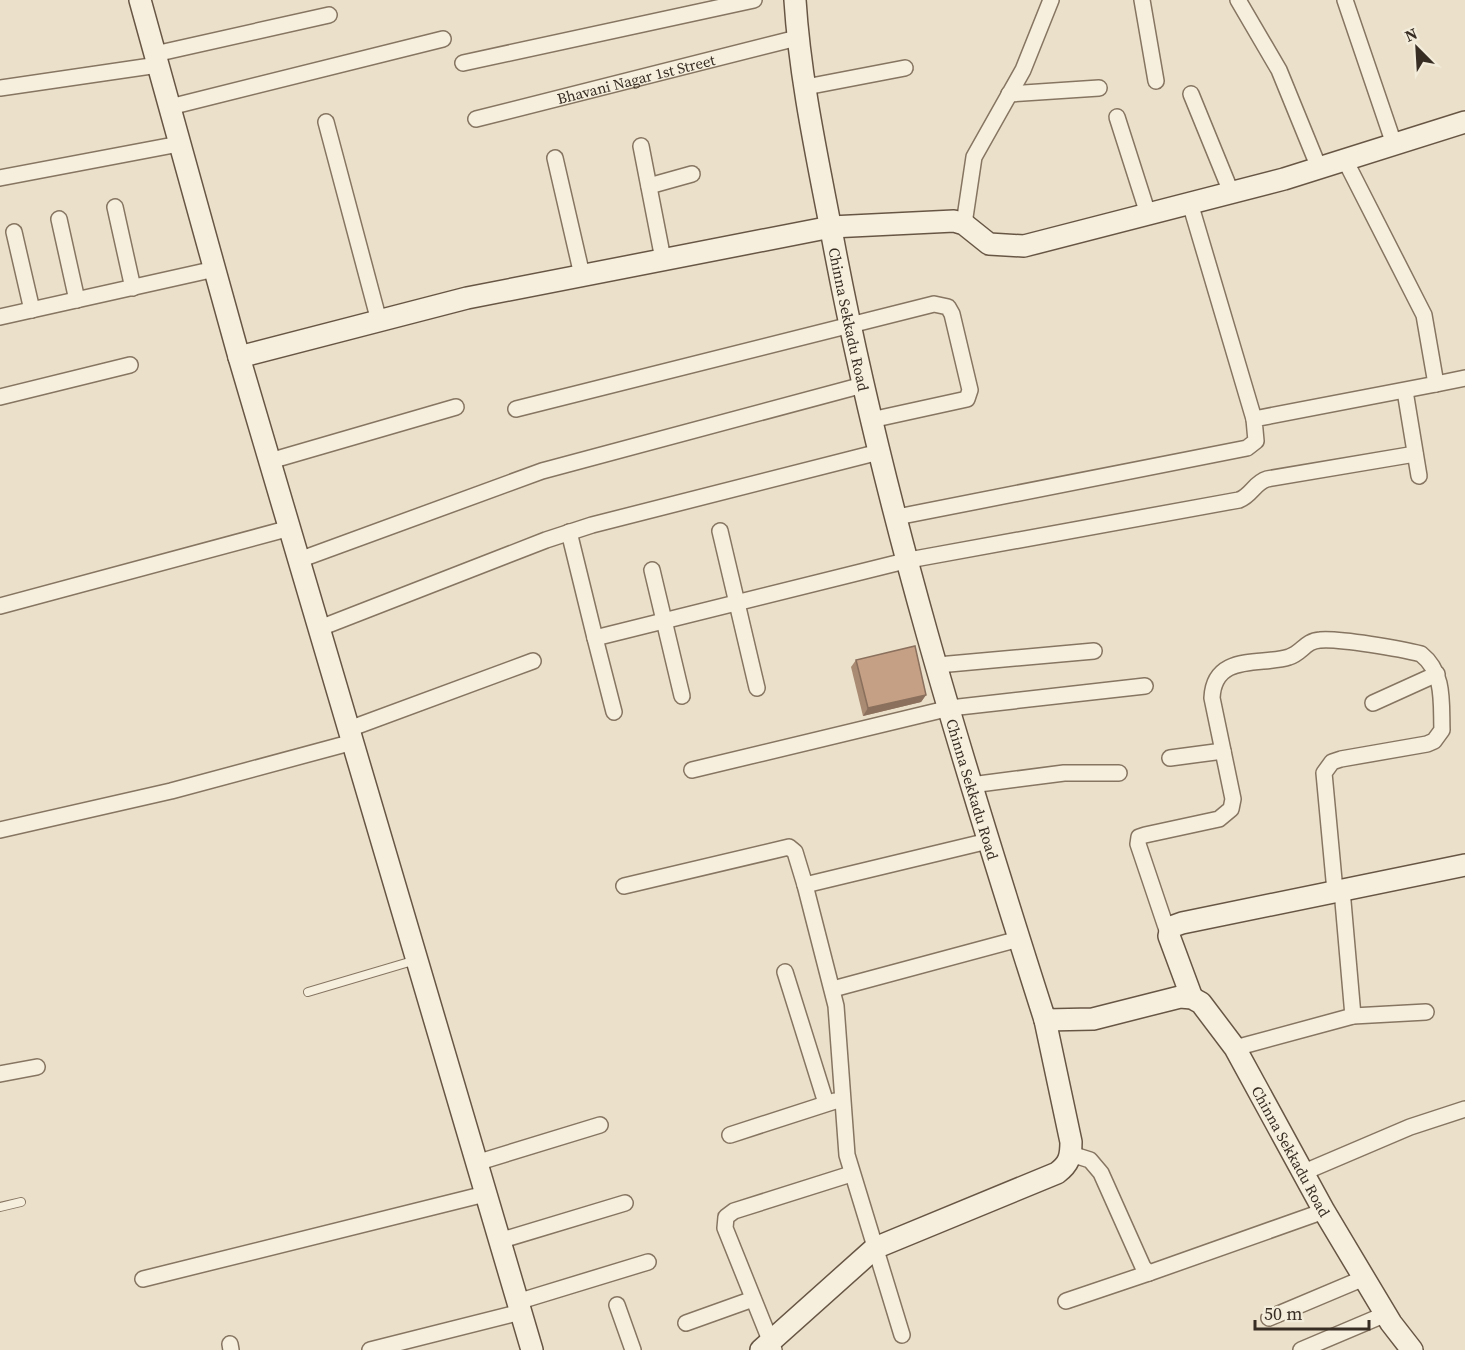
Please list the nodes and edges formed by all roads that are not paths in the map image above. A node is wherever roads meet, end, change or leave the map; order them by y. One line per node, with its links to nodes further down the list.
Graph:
1 (140, 0): 11 (street)
2 (754, 0): 12 (street)
3 (795, 0): 9 (street, Chinna Sekkadu Road)
4 (1051, 0): 18 (street)
5 (1142, 0): 14 (street)
6 (1238, 0): 30 (street)
7 (1345, 0): 26 (street)
8 (329, 15): 11 (street)
9 (797, 38): 15 (street, Chinna Sekkadu Road); 22 (street, Bhavani Nagar 1st Street)
10 (443, 39): 20 (street)
11 (157, 59): 16 (street); 20 (street)
12 (463, 63)
13 (905, 68): 15 (street)
14 (1156, 81)
15 (806, 87): 40 (street, Chinna Sekkadu Road)
16 (0, 88)
17 (1099, 88): 18 (street)
18 (1009, 94): 39 (street)
19 (1191, 94): 34 (street)
20 (170, 107): 25 (street)
21 (1117, 117): 37 (street)
22 (476, 119)
23 (326, 122): 49 (street)
24 (1465, 122): 26 (street)
25 (179, 144): 32 (street); 43 (street)
26 (1394, 144): 29 (street)
27 (641, 146): 33 (street)
28 (555, 158): 44 (street)
29 (1345, 160): 30 (street); 54 (street)
30 (1319, 168): 34 (street)
31 (692, 174): 33 (street)
32 (0, 178)
33 (649, 186): 42 (street)
34 (1231, 192): 35 (street)
35 (1190, 203): 37 (street); 60 (street)
36 (116, 207): 45 (street)
37 (1148, 214): 39 (street)
38 (58, 219): 46 (street)
39 (964, 224): 40 (street)
40 (831, 227): 42 (street); 50 (street, Chinna Sekkadu Road)
41 (14, 232): 47 (street)
42 (663, 259): 44 (street)
43 (215, 269): 45 (street); 51 (street)
44 (582, 275): 49 (street)
45 (133, 288): 46 (street)
46 (77, 300): 47 (street)
47 (32, 310): 48 (street)
48 (0, 317)
49 (379, 321): 51 (street)
50 (850, 326): 55 (street, Chinna Sekkadu Road); 59 (street); 61 (street)
51 (240, 357): 64 (street)
52 (130, 365): 57 (street)
53 (1465, 378): 54 (street)
54 (1436, 384): 56 (street)
55 (863, 385): 61 (street, Chinna Sekkadu Road); 70 (street)
56 (1405, 391): 60 (street); 63 (street)
57 (0, 397)
58 (456, 407): 64 (street)
59 (516, 409)
60 (1254, 419): 66 (street)
61 (872, 420): 62 (street, Chinna Sekkadu Road)
62 (879, 452): 66 (street, Chinna Sekkadu Road); 69 (street)
63 (1415, 454): 65 (street); 71 (street)
64 (270, 461): 67 (street)
65 (1419, 476)
66 (897, 517): 71 (street, Chinna Sekkadu Road)
67 (290, 528): 70 (street); 74 (street)
68 (720, 531): 73 (street)
69 (569, 532): 76 (street); 77 (street)
70 (299, 560): 76 (street)
71 (909, 560): 73 (street); 80 (street, Chinna Sekkadu Road)
72 (651, 570): 75 (street)
73 (738, 602): 75 (street); 83 (street)
74 (0, 606)
75 (664, 621): 77 (street); 84 (street)
76 (320, 628): 88 (street)
77 (596, 638): 87 (street)
78 (1094, 651): 80 (street)
79 (533, 661): 88 (street)
80 (938, 665): 86 (street, Chinna Sekkadu Road)
81 (1437, 675): 85 (street); 89 (street); 99 (street)
82 (1145, 686): 86 (street)
83 (757, 688)
84 (682, 696)
85 (1373, 703)
86 (950, 708): 91 (street); 93 (street, Chinna Sekkadu Road)
87 (614, 712)
88 (351, 735): 94 (street); 102 (street)
89 (1223, 751): 90 (street); 100 (street)
90 (1170, 758)
91 (692, 770)
92 (1119, 773): 93 (street)
93 (971, 785): 95 (street, Chinna Sekkadu Road)
94 (0, 830)
95 (988, 841): 97 (street); 101 (street, Chinna Sekkadu Road)
96 (1465, 865): 99 (street)
97 (805, 885): 98 (street); 104 (street)
98 (624, 886)
99 (1339, 891): 100 (street); 108 (street)
100 (1169, 936): 106 (street)
101 (1019, 939): 104 (street); 109 (street, Chinna Sekkadu Road)
102 (416, 960): 105 (lane); 119 (street)
103 (785, 972): 114 (street)
104 (833, 989): 113 (street)
105 (308, 992)
106 (1192, 998): 109 (street); 110 (street, Chinna Sekkadu Road)
107 (1426, 1012): 108 (street)
108 (1353, 1016): 110 (street)
109 (1045, 1020): 118 (street, Chinna Sekkadu Road)
110 (1235, 1048): 120 (street, Chinna Sekkadu Road)
111 (37, 1066): 112 (street)
112 (0, 1074)
113 (842, 1098): 114 (street); 121 (street)
114 (826, 1103): 117 (street)
115 (1465, 1109): 120 (street)
116 (600, 1125): 119 (street)
117 (729, 1135)
118 (1071, 1154): 128 (street); 130 (street)
119 (476, 1163): 122 (street)
120 (1302, 1173): 126 (street, Chinna Sekkadu Road)
121 (851, 1174): 128 (street); 133 (street)
122 (485, 1194): 127 (street); 132 (street)
123 (21, 1202): 125 (lane)
124 (625, 1203): 127 (street)
125 (0, 1207)
126 (1324, 1211): 130 (street); 131 (street, Chinna Sekkadu Road)
127 (499, 1240): 136 (street)
128 (874, 1248): 140 (street); 141 (street)
129 (648, 1262): 136 (street)
130 (1149, 1273): 134 (street)
131 (1364, 1278): 137 (street, Chinna Sekkadu Road); 138 (street)
132 (143, 1279)
133 (753, 1299): 139 (street); 141 (street)
134 (1066, 1301)
135 (617, 1305): 145 (street)
136 (519, 1307): 143 (street); 144 (street)
137 (1386, 1314): 142 (street); 146 (street, Chinna Sekkadu Road)
138 (1269, 1318)
139 (686, 1323)
140 (902, 1335)
141 (769, 1348)
142 (1306, 1349)
143 (370, 1350)
144 (532, 1350)
145 (633, 1350)
146 (1412, 1350)

